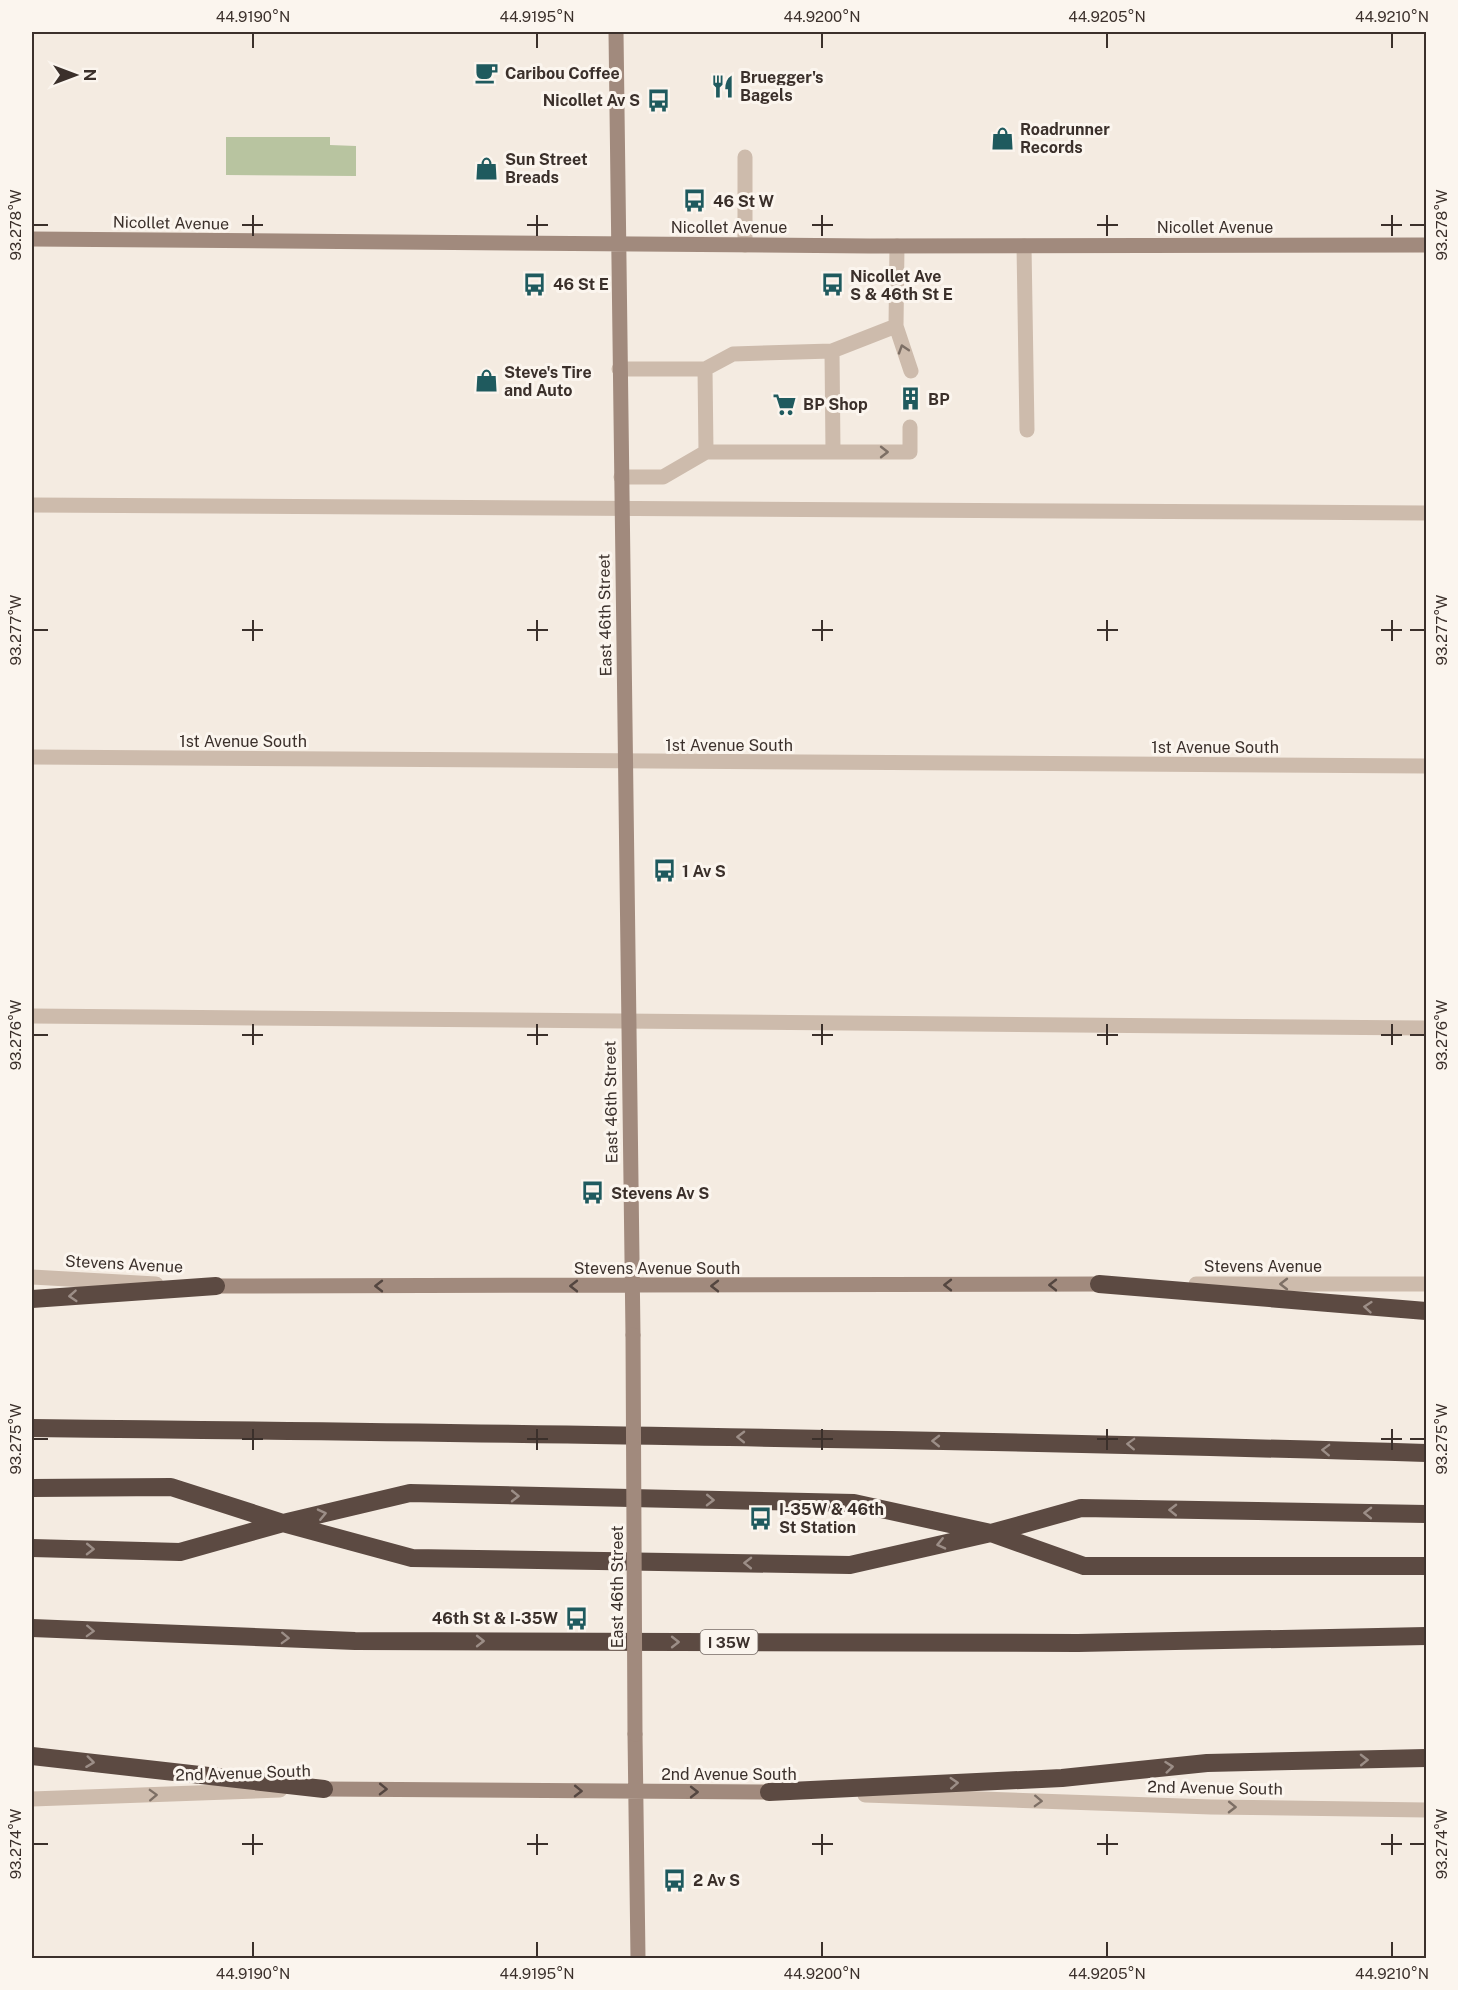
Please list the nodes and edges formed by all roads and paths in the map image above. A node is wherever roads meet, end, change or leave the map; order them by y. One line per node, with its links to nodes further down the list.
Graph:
1 (616, 32): 4 (main road, East 46th Street)
2 (745, 157): 5 (street)
3 (32, 239): 4 (main road, Nicollet Avenue)
4 (618, 244): 5 (main road, Nicollet Avenue); 11 (main road, East 46th Street)
5 (745, 245): 7 (main road, Nicollet Avenue)
6 (1426, 245): 8 (main road, Nicollet Avenue)
7 (897, 246): 8 (main road, Nicollet Avenue); 9 (street)
8 (1024, 246): 15 (street)
9 (896, 327): 10 (street); 13 (street, one-way to 9)
10 (832, 351): 12 (street); 17 (street)
11 (620, 369): 12 (street); 18 (main road, East 46th Street)
12 (705, 369): 16 (street)
13 (910, 371)
14 (910, 427): 17 (street, one-way to 14)
15 (1027, 430)
16 (706, 452): 17 (street); 18 (street)
17 (833, 452)
18 (621, 477): 20 (main road, East 46th Street)
19 (32, 505): 20 (street)
20 (622, 509): 21 (street); 23 (main road, East 46th Street)
21 (1426, 513)
22 (32, 757): 23 (street, 1st Avenue South)
23 (625, 762): 24 (street, 1st Avenue South); 26 (main road, East 46th Street)
24 (1426, 766)
25 (32, 1016): 26 (street)
26 (628, 1021): 27 (street); 32 (main road, East 46th Street)
27 (1426, 1028)
28 (32, 1277): 31 (street, Stevens Avenue)
29 (1098, 1284): 30 (street, Stevens Avenue, one-way to 29); 32 (main road, Stevens Avenue South, one-way to 32); 34 (highway, one-way to 29)
30 (1426, 1284)
31 (216, 1287): 32 (main road, Stevens Avenue South, one-way to 31); 33 (highway, one-way to 33)
32 (633, 1287): 48 (main road, East 46th Street, bridge)
33 (32, 1299)
34 (1426, 1311)
35 (32, 1428): 36 (highway, one-way to 35)
36 (1426, 1453)
37 (32, 1488): 39 (highway)
38 (1426, 1514): 40 (highway, one-way to 40)
39 (283, 1523): 40 (highway, one-way to 40); 40 (highway, one-way to 39); 41 (highway, one-way to 39)
40 (992, 1533): 42 (highway)
41 (32, 1548)
42 (1426, 1566)
43 (32, 1629): 44 (highway, I 35W, one-way to 44)
44 (1426, 1635)
45 (32, 1756): 47 (highway, one-way to 47)
46 (1426, 1758): 49 (highway, one-way to 46)
47 (324, 1789): 48 (main road, 2nd Avenue South, one-way to 48); 50 (street, 2nd Avenue South, one-way to 47)
48 (636, 1792): 49 (main road, 2nd Avenue South, one-way to 49); 52 (main road, East 46th Street)
49 (769, 1792): 51 (street, 2nd Avenue South, one-way to 51)
50 (32, 1799)
51 (1426, 1810)
52 (638, 1959)

